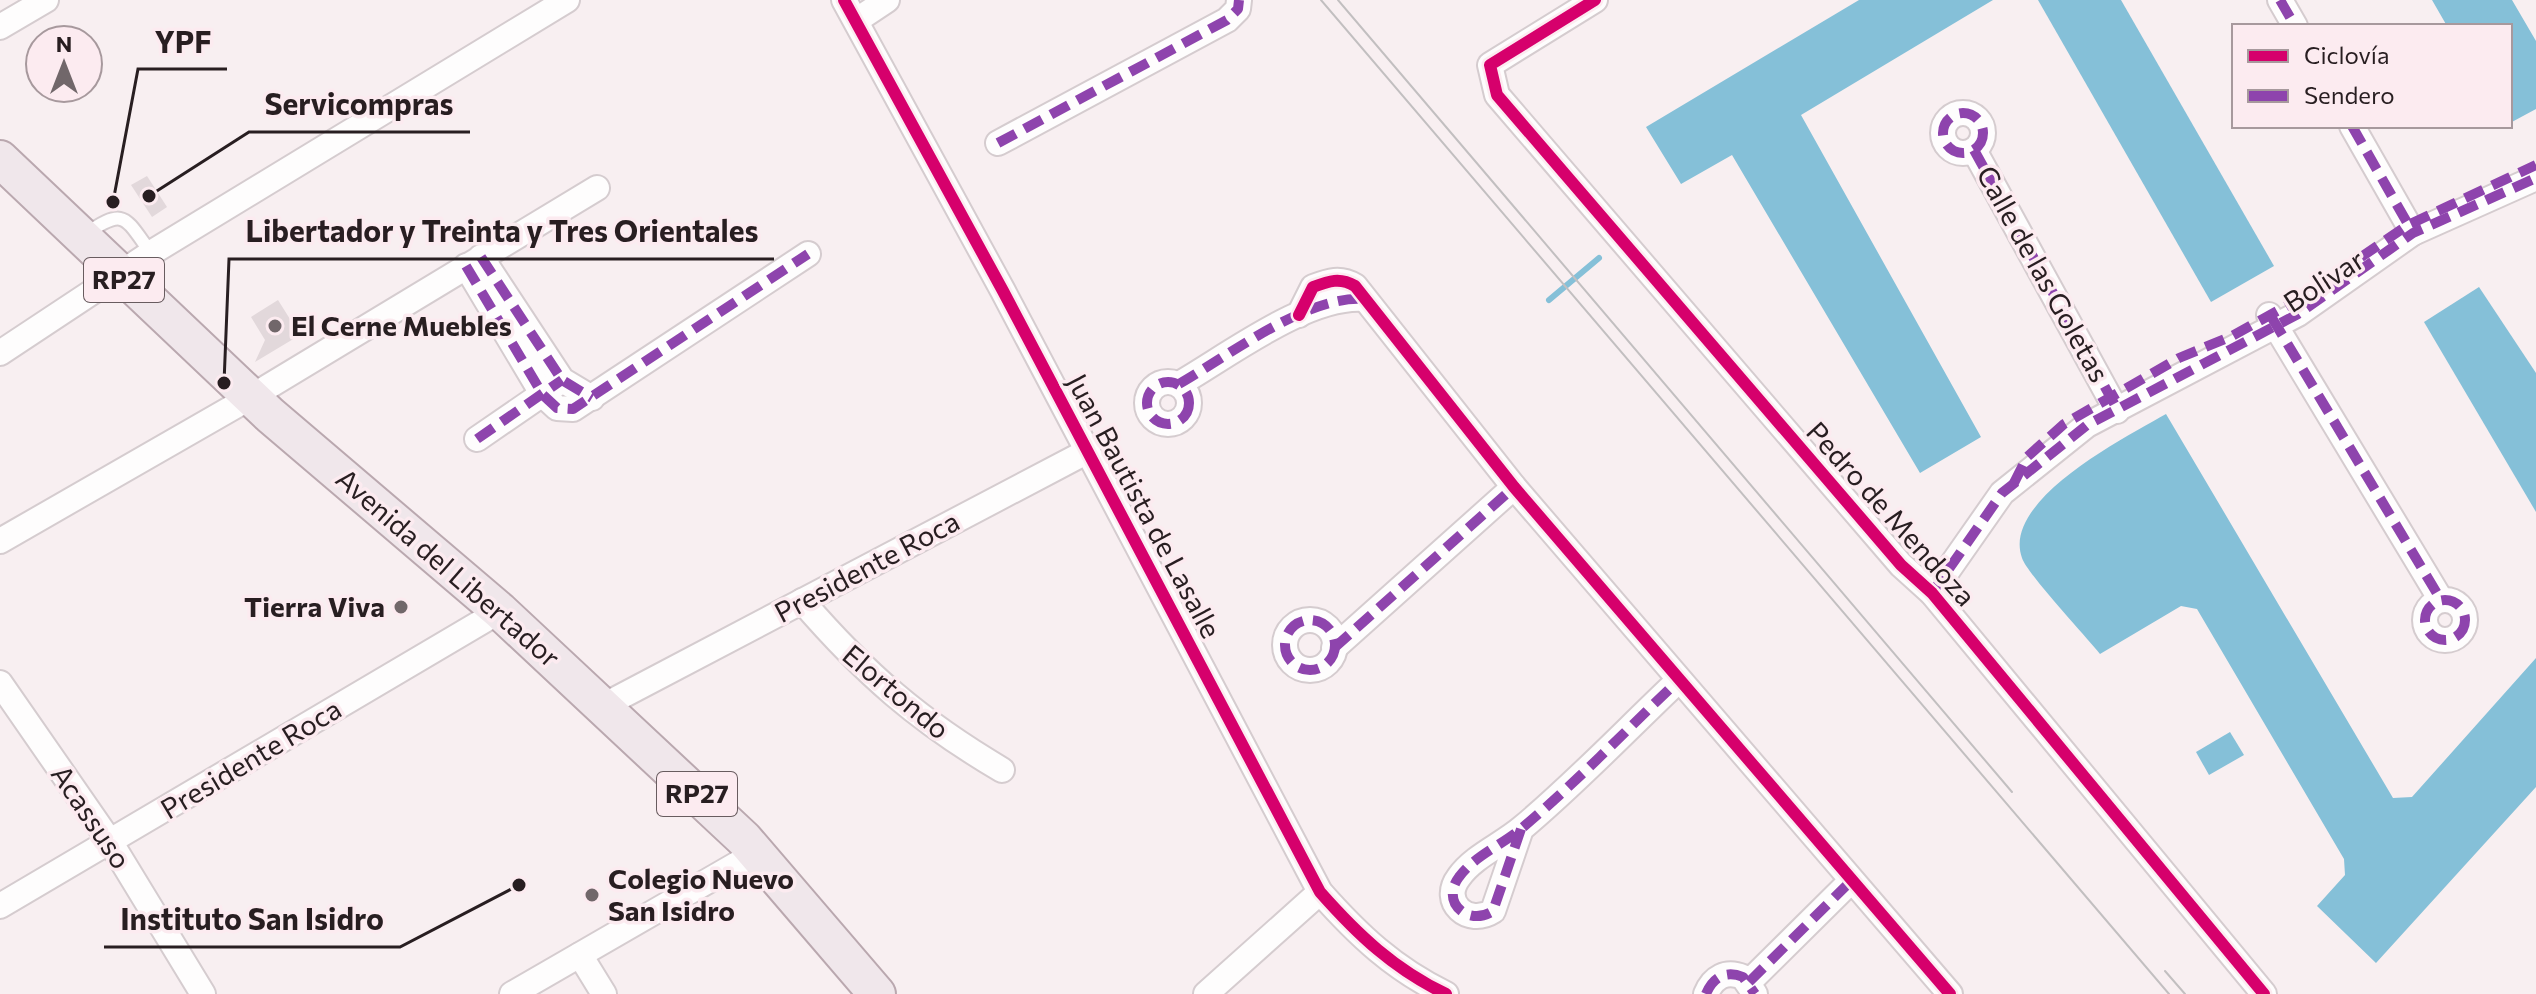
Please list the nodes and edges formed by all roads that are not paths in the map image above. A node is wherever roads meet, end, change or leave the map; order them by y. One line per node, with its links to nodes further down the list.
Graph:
1 (46, 0): 9 (street)
2 (567, 0): 19 (street)
3 (887, 0): 7 (street)
4 (1239, 0): 11 (street)
5 (1595, 0): 33 (street, Pedro de Mendoza)
6 (2280, 0): 8 (street)
7 (850, 10): 30 (street, Juan Bautista de Lasalle)
8 (2294, 24)
9 (0, 27)
10 (2353, 128): 17 (street)
11 (998, 143)
12 (1974, 150): 28 (street, Calle de las Goletas)
13 (0, 159): 18 (main road, Avenida del Libertador / RP27)
14 (2536, 165): 17 (street, Bolivar)
15 (2536, 178): 17 (street, Bolivar)
16 (597, 188): 21 (street)
17 (2410, 229): 23 (street, Bolivar)
18 (82, 237): 19 (lane); 22 (main road, Avenida del Libertador / RP27)
19 (151, 253): 22 (street)
20 (808, 254): 26 (street)
21 (474, 261): 26 (street); 27 (street)
22 (119, 275): 24 (street); 27 (main road, Avenida del Libertador / RP27)
23 (2273, 320): 28 (street, Bolivar); 34 (street)
24 (0, 353)
25 (1179, 384): 31 (street)
26 (553, 388): 29 (street)
27 (251, 397): 32 (street); 36 (main road, Avenida del Libertador / RP27)
28 (2115, 405): 33 (street, Bolivar)
29 (477, 439)
30 (1088, 451): 35 (street, Presidente Roca); 46 (street, Juan Bautista de Lasalle)
31 (1514, 487): 37 (street); 38 (street)
32 (0, 541)
33 (1932, 593): 58 (street, Pedro de Mendoza)
34 (2441, 600)
35 (802, 601): 40 (street, Presidente Roca); 41 (street, Elortondo)
36 (500, 611): 40 (main road, Avenida del Libertador / RP27); 43 (street, Presidente Roca)
37 (1334, 648)
38 (1679, 680): 42 (street); 45 (street)
39 (0, 683): 43 (street, Acassuso)
40 (603, 706): 44 (main road, Avenida del Libertador / RP27)
41 (1002, 770)
42 (1521, 829)
43 (111, 843): 47 (street, Presidente Roca); 50 (street, Acassuso)
44 (758, 852): 48 (street); 53 (main road, Avenida del Libertador / RP27)
45 (1851, 881): 49 (street); 57 (street)
46 (1320, 892): 54 (street); 55 (street, Juan Bautista de Lasalle)
47 (0, 906)
48 (580, 955): 51 (street); 52 (street)
49 (1752, 988): 56 (street)
50 (203, 994)
51 (512, 994)
52 (604, 994)
53 (877, 994)
54 (1206, 994)
55 (1446, 994)
56 (1706, 994)
57 (1950, 994)
58 (2264, 994)

